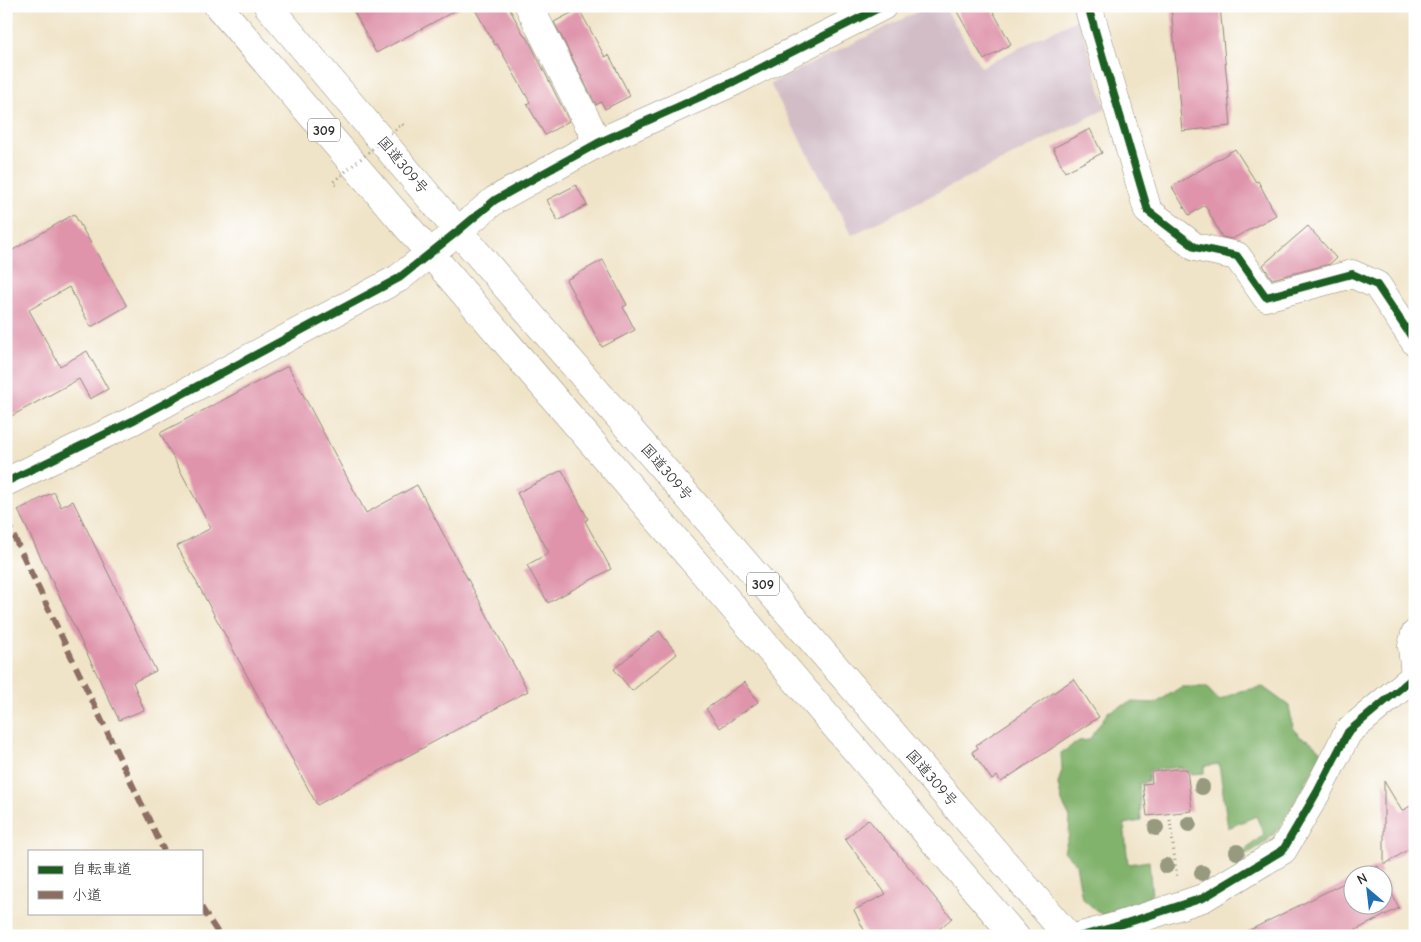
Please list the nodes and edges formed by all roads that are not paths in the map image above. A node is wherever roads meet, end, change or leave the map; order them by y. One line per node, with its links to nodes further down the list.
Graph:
1 (218, 6): 8 (main road, 309)
2 (268, 6): 7 (main road, 国道309号 / 309)
3 (529, 6): 6 (main road)
4 (883, 6): 6 (main road)
5 (1092, 6): 9 (main road)
6 (598, 143): 7 (main road)
7 (458, 231): 8 (main road); 14 (main road, 国道309号 / 309)
8 (430, 254): 10 (main road); 13 (main road, 309)
9 (1415, 342)
10 (6, 482)
11 (1415, 634): 12 (main road)
12 (1415, 676): 15 (main road)
13 (1015, 936)
14 (1068, 936)
15 (1081, 936)

